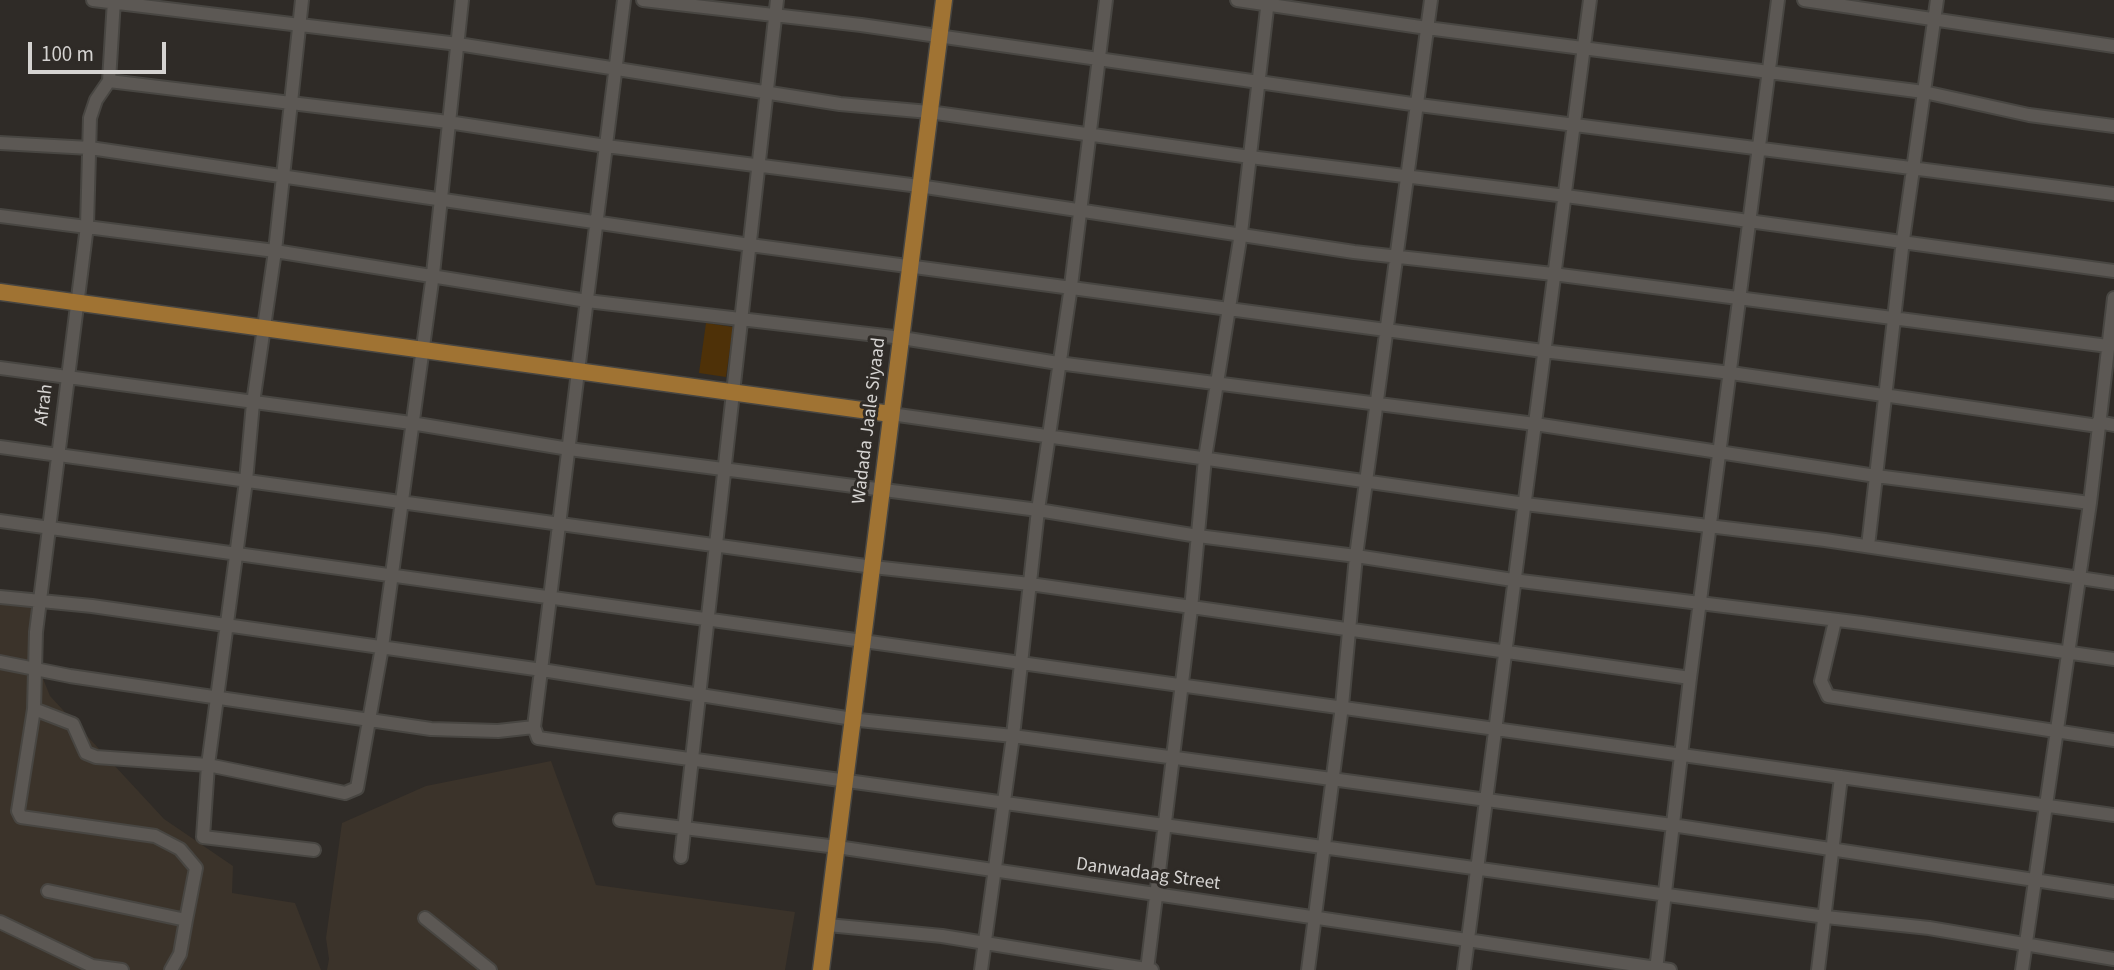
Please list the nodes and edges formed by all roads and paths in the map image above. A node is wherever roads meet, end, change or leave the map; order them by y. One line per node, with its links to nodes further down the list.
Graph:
1 (93, 0): 15 (street)
2 (302, 0): 19 (street)
3 (462, 0): 22 (street)
4 (624, 0): 26 (street)
5 (643, 0): 17 (street)
6 (777, 0): 17 (street)
7 (944, 0): 21 (main road, Wadada Jaale Siyaad)
8 (1106, 0): 25 (street)
9 (1237, 0): 16 (street)
10 (1431, 0): 20 (street)
11 (1590, 0): 24 (street)
12 (1778, 0): 27 (street)
13 (1804, 0): 18 (street)
14 (1937, 0): 18 (street)
15 (114, 1): 19 (street); 28 (street, Afrah)
16 (1267, 2): 20 (street); 29 (street)
17 (775, 17): 21 (street); 30 (street)
18 (1934, 19): 23 (street); 31 (street)
19 (299, 24): 22 (street); 32 (street)
20 (1427, 28): 24 (street); 33 (street)
21 (940, 36): 25 (street); 34 (main road, Wadada Jaale Siyaad)
22 (458, 44): 26 (street); 35 (street)
23 (2114, 46)
24 (1584, 49): 27 (street); 36 (street)
25 (1097, 60): 29 (street); 38 (street)
26 (616, 70): 30 (street); 40 (street)
27 (1767, 72): 31 (street); 42 (street)
28 (108, 81): 32 (street); 41 (street, Afrah)
29 (1257, 81): 33 (street); 43 (street)
30 (767, 91): 34 (street); 44 (street)
31 (1924, 92): 37 (street); 45 (street)
32 (292, 104): 35 (street); 46 (street)
33 (1419, 105): 36 (street); 47 (street)
34 (929, 112): 38 (street); 48 (main road, Wadada Jaale Siyaad)
35 (448, 122): 40 (street); 51 (street)
36 (1575, 126): 42 (street); 50 (street)
37 (2114, 126)
38 (1089, 134): 43 (street); 52 (street)
39 (0, 143): 41 (street)
40 (606, 146): 44 (street); 54 (street)
41 (90, 148): 46 (street); 56 (street, Afrah)
42 (1758, 150): 45 (street); 55 (street)
43 (1250, 157): 47 (street); 57 (street)
44 (759, 164): 48 (street); 59 (street)
45 (1913, 170): 49 (street); 58 (street)
46 (283, 177): 51 (street); 60 (street)
47 (1409, 178): 50 (street); 61 (street)
48 (919, 186): 52 (street); 62 (main road, Wadada Jaale Siyaad)
49 (2114, 194)
50 (1566, 196): 55 (street); 65 (street)
51 (439, 199): 54 (street); 64 (street)
52 (1080, 210): 57 (street); 66 (street)
53 (0, 216): 56 (street)
54 (597, 221): 59 (street); 71 (street)
55 (1748, 222): 58 (street); 68 (street)
56 (87, 226): 60 (street); 70 (street, Afrah)
57 (1241, 233): 61 (street); 72 (street)
58 (1903, 240): 63 (street); 73 (street)
59 (750, 245): 62 (street); 74 (street)
60 (275, 251): 64 (street); 76 (street)
61 (1397, 258): 65 (street); 75 (street)
62 (909, 264): 66 (street); 77 (main road, Wadada Jaale Siyaad)
63 (2114, 271)
64 (433, 274): 71 (street); 79 (street)
65 (1553, 274): 68 (street); 80 (street)
66 (1071, 286): 72 (street); 81 (street)
67 (0, 292): 70 (main road)
68 (1739, 298): 73 (street); 84 (street)
69 (2114, 298): 78 (street)
70 (78, 301): 76 (main road); 85 (street, Afrah)
71 (587, 301): 74 (street); 83 (street)
72 (1228, 309): 75 (street); 86 (street)
73 (1895, 318): 78 (street); 88 (street)
74 (741, 319): 77 (street); 87 (street)
75 (1388, 328): 80 (street); 90 (street)
76 (264, 329): 79 (main road); 89 (street)
77 (902, 338): 81 (street); 91 (main road, Wadada Jaale Siyaad)
78 (2108, 345): 94 (street)
79 (420, 350): 83 (main road); 92 (street)
80 (1543, 351): 84 (street); 93 (street)
81 (1058, 363): 86 (street); 96 (street)
82 (0, 368): 85 (street)
83 (579, 371): 87 (main road); 98 (street)
84 (1731, 373): 88 (street); 99 (street)
85 (68, 380): 89 (street); 100 (street, Afrah)
86 (1218, 385): 90 (street); 101 (street)
87 (733, 392): 91 (main road); 102 (street)
88 (1887, 395): 94 (street); 103 (street)
89 (253, 403): 92 (street); 104 (street)
90 (1377, 404): 93 (street); 105 (street)
91 (891, 414): 96 (street); 106 (main road, Wadada Jaale Siyaad)
92 (411, 423): 98 (street); 107 (street)
93 (1535, 424): 99 (street); 109 (street)
94 (2098, 424): 95 (street); 108 (street)
95 (2114, 425)
96 (1049, 435): 101 (street); 110 (street)
97 (0, 447): 100 (street)
98 (569, 449): 102 (street); 112 (street)
99 (1720, 452): 103 (street); 114 (street)
100 (58, 457): 104 (street); 113 (street, Afrah)
101 (1205, 458): 105 (street); 115 (street)
102 (724, 468): 106 (street); 117 (street)
103 (1876, 476): 108 (street); 116 (street)
104 (246, 481): 107 (street); 118 (street)
105 (1367, 481): 109 (street); 119 (street)
106 (881, 490): 110 (street); 120 (main road, Wadada Jaale Siyaad)
107 (401, 501): 112 (street); 121 (street)
108 (2090, 503): 122 (street)
109 (1525, 504): 114 (street); 123 (street)
110 (1038, 510): 115 (street); 125 (street)
111 (0, 521): 113 (street)
112 (560, 524): 117 (street); 127 (street)
113 (50, 527): 118 (street); 128 (street, Afrah)
114 (1711, 527): 116 (street); 129 (street)
115 (1198, 536): 119 (street); 130 (street)
116 (1868, 546): 122 (street)
117 (716, 547): 120 (street); 131 (street)
118 (236, 555): 121 (street); 133 (street)
119 (1356, 556): 123 (street); 134 (street)
120 (873, 567): 125 (street); 135 (main road, Wadada Jaale Siyaad)
121 (391, 575): 127 (street); 136 (street)
122 (2079, 579): 124 (street); 138 (street)
123 (1513, 580): 129 (street); 137 (street)
124 (2114, 583)
125 (1030, 584): 130 (street); 141 (street)
126 (0, 597): 128 (street)
127 (551, 599): 131 (street); 143 (street)
128 (41, 602): 133 (street); 142 (street, Afrah)
129 (1701, 603): 132 (street); 144 (street)
130 (1191, 609): 134 (street); 145 (street)
131 (708, 620): 135 (street); 146 (street)
132 (1835, 621): 138 (street); 154 (street)
133 (227, 626): 136 (street); 147 (street)
134 (1350, 631): 137 (street); 148 (street)
135 (863, 640): 141 (street); 151 (main road, Wadada Jaale Siyaad)
136 (382, 648): 143 (street); 150 (street)
137 (1505, 652): 144 (street); 153 (street)
138 (2067, 653): 139 (street); 154 (street)
139 (2114, 659)
140 (0, 662): 142 (street)
141 (1022, 663): 145 (street); 155 (street)
142 (35, 667): 147 (street); 149 (street, Afrah)
143 (542, 670): 146 (street); 152 (street)
144 (1690, 678): 157 (street)
145 (1181, 684): 148 (street); 158 (street)
146 (699, 694): 151 (street); 159 (street)
147 (219, 699): 150 (street); 160 (street)
148 (1342, 706): 153 (street); 162 (street)
149 (33, 709): 160 (street); 187 (street, Afrah)
150 (369, 719): 152 (street); 160 (street)
151 (853, 719): 155 (street); 163 (main road, Wadada Jaale Siyaad)
152 (534, 727): 159 (street)
153 (1495, 727): 157 (street); 164 (street)
154 (2057, 731): 156 (street); 166 (street)
155 (1013, 736): 158 (street); 165 (street)
156 (2114, 740)
157 (1681, 753): 161 (street); 169 (street)
158 (1172, 758): 162 (street); 170 (street)
159 (692, 760): 163 (street); 171 (street)
160 (208, 765): 174 (street)
161 (1841, 777): 166 (street); 175 (street)
162 (1331, 779): 164 (street); 173 (street)
163 (845, 782): 165 (street); 172 (main road, Wadada Jaale Siyaad)
164 (1487, 801): 169 (street); 177 (street)
165 (1003, 804): 170 (street); 178 (street)
166 (2046, 807): 167 (street); 179 (street)
167 (2114, 815)
168 (620, 820): 171 (street, Danwadaag Street)
169 (1672, 825): 175 (street); 182 (street)
170 (1163, 826): 173 (street); 183 (street)
171 (684, 829): 172 (street, Danwadaag Street); 176 (street)
172 (837, 847): 178 (street, Danwadaag Street); 189 (main road, Wadada Jaale Siyaad)
173 (1322, 847): 177 (street); 186 (street)
174 (314, 850)
175 (1832, 851): 179 (street); 184 (street)
176 (681, 857)
177 (1477, 869): 182 (street); 190 (street)
178 (993, 872): 183 (street, Danwadaag Street); 191 (street)
179 (2035, 881): 181 (street); 192 (street)
180 (48, 891): 187 (street)
181 (2114, 892)
182 (1664, 894): 184 (street); 194 (street)
183 (1157, 896): 186 (street, Danwadaag Street); 200 (street)
184 (1826, 917): 192 (street); 204 (street)
185 (425, 918): 197 (street)
186 (1313, 919): 190 (street, Danwadaag Street); 201 (street)
187 (186, 920): 196 (street)
188 (0, 922): 195 (street)
189 (828, 925): 191 (street); 198 (main road, Wadada Jaale Siyaad)
190 (1468, 942): 194 (street, Danwadaag Street); 202 (street)
191 (983, 943): 199 (street); 200 (street)
192 (2025, 945): 193 (street); 205 (street)
193 (2114, 959)
194 (1656, 969): 203 (street, Danwadaag Street)
195 (122, 970)
196 (171, 970)
197 (490, 970)
198 (821, 970)
199 (981, 970)
200 (1149, 970)
201 (1308, 970)
202 (1464, 970)
203 (1670, 970)
204 (1818, 970)
205 (2022, 970)

